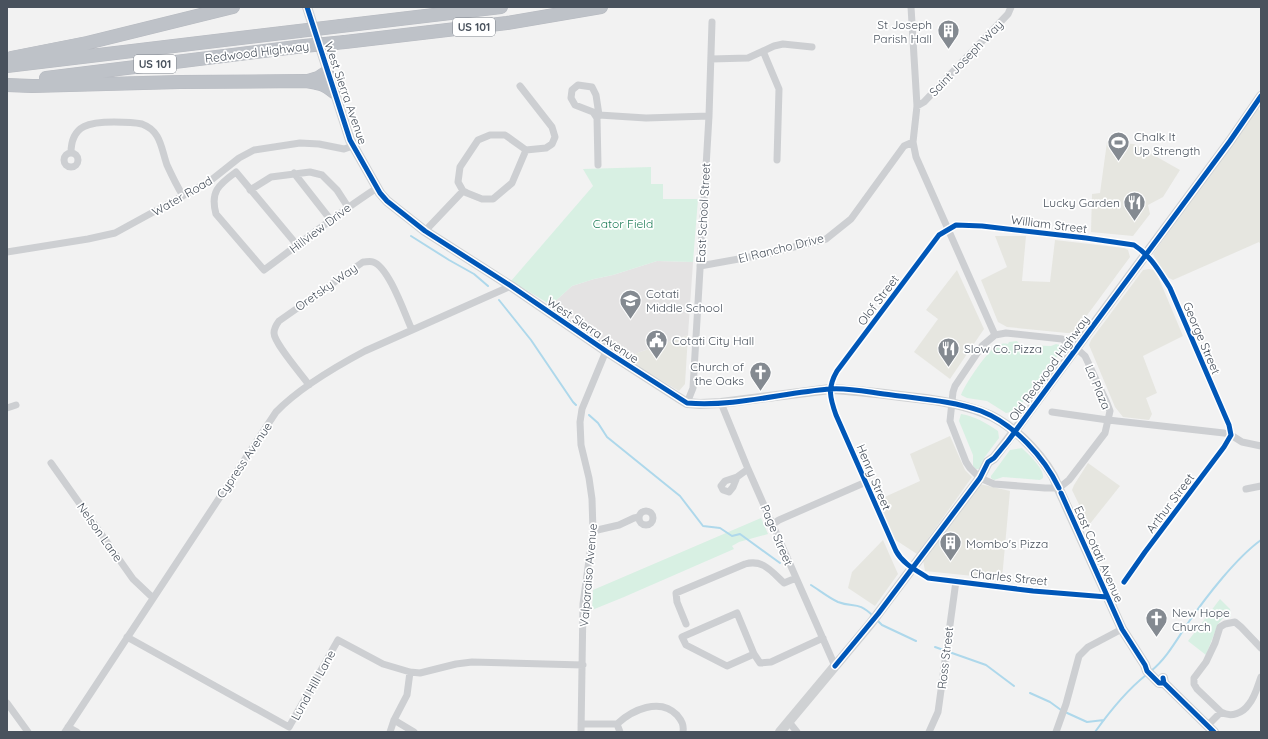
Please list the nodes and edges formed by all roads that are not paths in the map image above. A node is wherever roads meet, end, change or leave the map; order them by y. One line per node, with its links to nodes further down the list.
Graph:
1 (233, 7): 10 (highway)
2 (307, 7): 13 (main road, West Sierra Avenue)
3 (501, 7): 12 (highway, Redwood Highway / US 101, bridge)
4 (601, 7): 15 (highway, Redwood Highway / US 101, bridge)
5 (911, 7): 19 (street)
6 (1011, 7): 19 (street, Saint Joseph Way)
7 (712, 22): 11 (street, East School Street)
8 (812, 47): 9 (street)
9 (763, 51): 11 (street); 26 (street)
10 (7, 59)
11 (711, 59): 21 (street, East School Street)
12 (7, 66)
13 (327, 72): 14 (highway); 17 (main road, West Sierra Avenue)
14 (306, 81): 15 (highway); 17 (highway)
15 (7, 84)
16 (520, 86): 24 (street)
17 (334, 92): 23 (main road, West Sierra Avenue)
18 (1261, 96): 39 (main road, Old Redwood Highway)
19 (917, 106): 22 (street)
20 (598, 116): 20 (street); 21 (street); 27 (street)
21 (709, 116): 40 (street, East School Street)
22 (914, 142): 35 (street); 40 (street, El Rancho Drive)
23 (353, 146): 29 (main road, West Sierra Avenue); 32 (street, Water Road)
24 (526, 150): 31 (street); 31 (street)
25 (71, 153): 32 (street)
26 (777, 160)
27 (598, 165)
28 (294, 173): 30 (street); 33 (street); 34 (street)
29 (377, 188): 33 (street, Hillview Drive); 36 (main road, West Sierra Avenue)
30 (250, 190): 37 (street); 37 (street, Hillview Drive)
31 (463, 191): 36 (street)
32 (183, 196): 38 (street, Water Road)
33 (348, 207): 34 (street, Hillview Drive)
34 (330, 219): 37 (street, Hillview Drive)
35 (948, 229): 39 (street, William Street); 43 (street); 47 (street, Olof Street)
36 (425, 231): 41 (main road, West Sierra Avenue)
37 (297, 245)
38 (7, 252)
39 (1146, 253): 44 (main road, Old Redwood Highway); 56 (street, George Street)
40 (700, 266): 48 (street, East School Street)
41 (511, 286): 42 (street, Cypress Avenue); 45 (main road, West Sierra Avenue)
42 (412, 330): 46 (street, Cypress Avenue); 46 (street, Oretsky Way)
43 (996, 335): 44 (street, La Plaza); 50 (street)
44 (1076, 348): 54 (street, La Plaza); 55 (main road, Old Redwood Highway)
45 (606, 352): 48 (main road, West Sierra Avenue); 68 (street, Valparaiso Avenue)
46 (309, 385): 74 (street, Cypress Avenue)
47 (830, 389): 49 (main road); 50 (main road); 62 (street, Henry Street)
48 (687, 403): 49 (main road)
49 (721, 403): 59 (street, Page Street)
50 (951, 404): 55 (main road); 61 (street)
51 (16, 405): 52 (street)
52 (7, 408)
53 (1052, 412): 54 (street)
54 (1108, 420): 56 (street); 64 (street, La Plaza)
55 (1014, 432): 61 (main road, Old Redwood Highway); 64 (main road, East Cotati Avenue)
56 (1231, 435): 57 (street); 72 (street, Arthur Street)
57 (1261, 446)
58 (51, 463): 74 (street, Nelson Lane)
59 (748, 469): 60 (street); 67 (street, Page Street)
60 (736, 477)
61 (980, 478): 64 (street); 69 (main road, Old Redwood Highway)
62 (866, 482): 67 (street); 69 (street, Henry Street)
63 (1261, 486): 65 (street)
64 (1059, 488): 73 (main road, East Cotati Avenue)
65 (1246, 489)
66 (639, 517): 68 (street)
67 (773, 524): 70 (street, Page Street)
68 (593, 531): 81 (street, Valparaiso Avenue)
69 (912, 567): 71 (street, Charles Street); 82 (main road, Old Redwood Highway)
70 (796, 578): 75 (street); 78 (street, Page Street)
71 (956, 582): 73 (street, Charles Street); 101 (street, Ross Street)
72 (1124, 582)
73 (1107, 597): 76 (main road, East Cotati Avenue)
74 (153, 598): 77 (street, Cypress Avenue)
75 (686, 624)
76 (1122, 629): 91 (main road, East Cotati Avenue); 102 (street)
77 (127, 637): 83 (street, Lund Hill Lane); 92 (street, Cypress Avenue)
78 (822, 638): 80 (street); 82 (street, Page Street)
79 (1261, 648): 86 (street)
80 (754, 654): 80 (street)
81 (583, 665): 83 (street, Lund Hill Lane); 90 (street, Valparaiso Avenue)
82 (835, 666): 88 (main road, Old Redwood Highway)
83 (410, 672): 87 (street)
84 (1261, 677): 86 (street)
85 (7, 703): 93 (street)
86 (1221, 712): 91 (street)
87 (394, 720): 95 (street); 96 (street)
88 (789, 722): 99 (main road, Old Redwood Highway); 100 (street)
89 (616, 724): 90 (street); 97 (street); 98 (street)
90 (581, 728)
91 (1210, 729)
92 (66, 730): 94 (street)
93 (28, 732)
94 (77, 732)
95 (390, 732)
96 (414, 732)
97 (620, 732)
98 (683, 732)
99 (780, 732)
100 (797, 732)
101 (929, 732)
102 (1056, 732)

